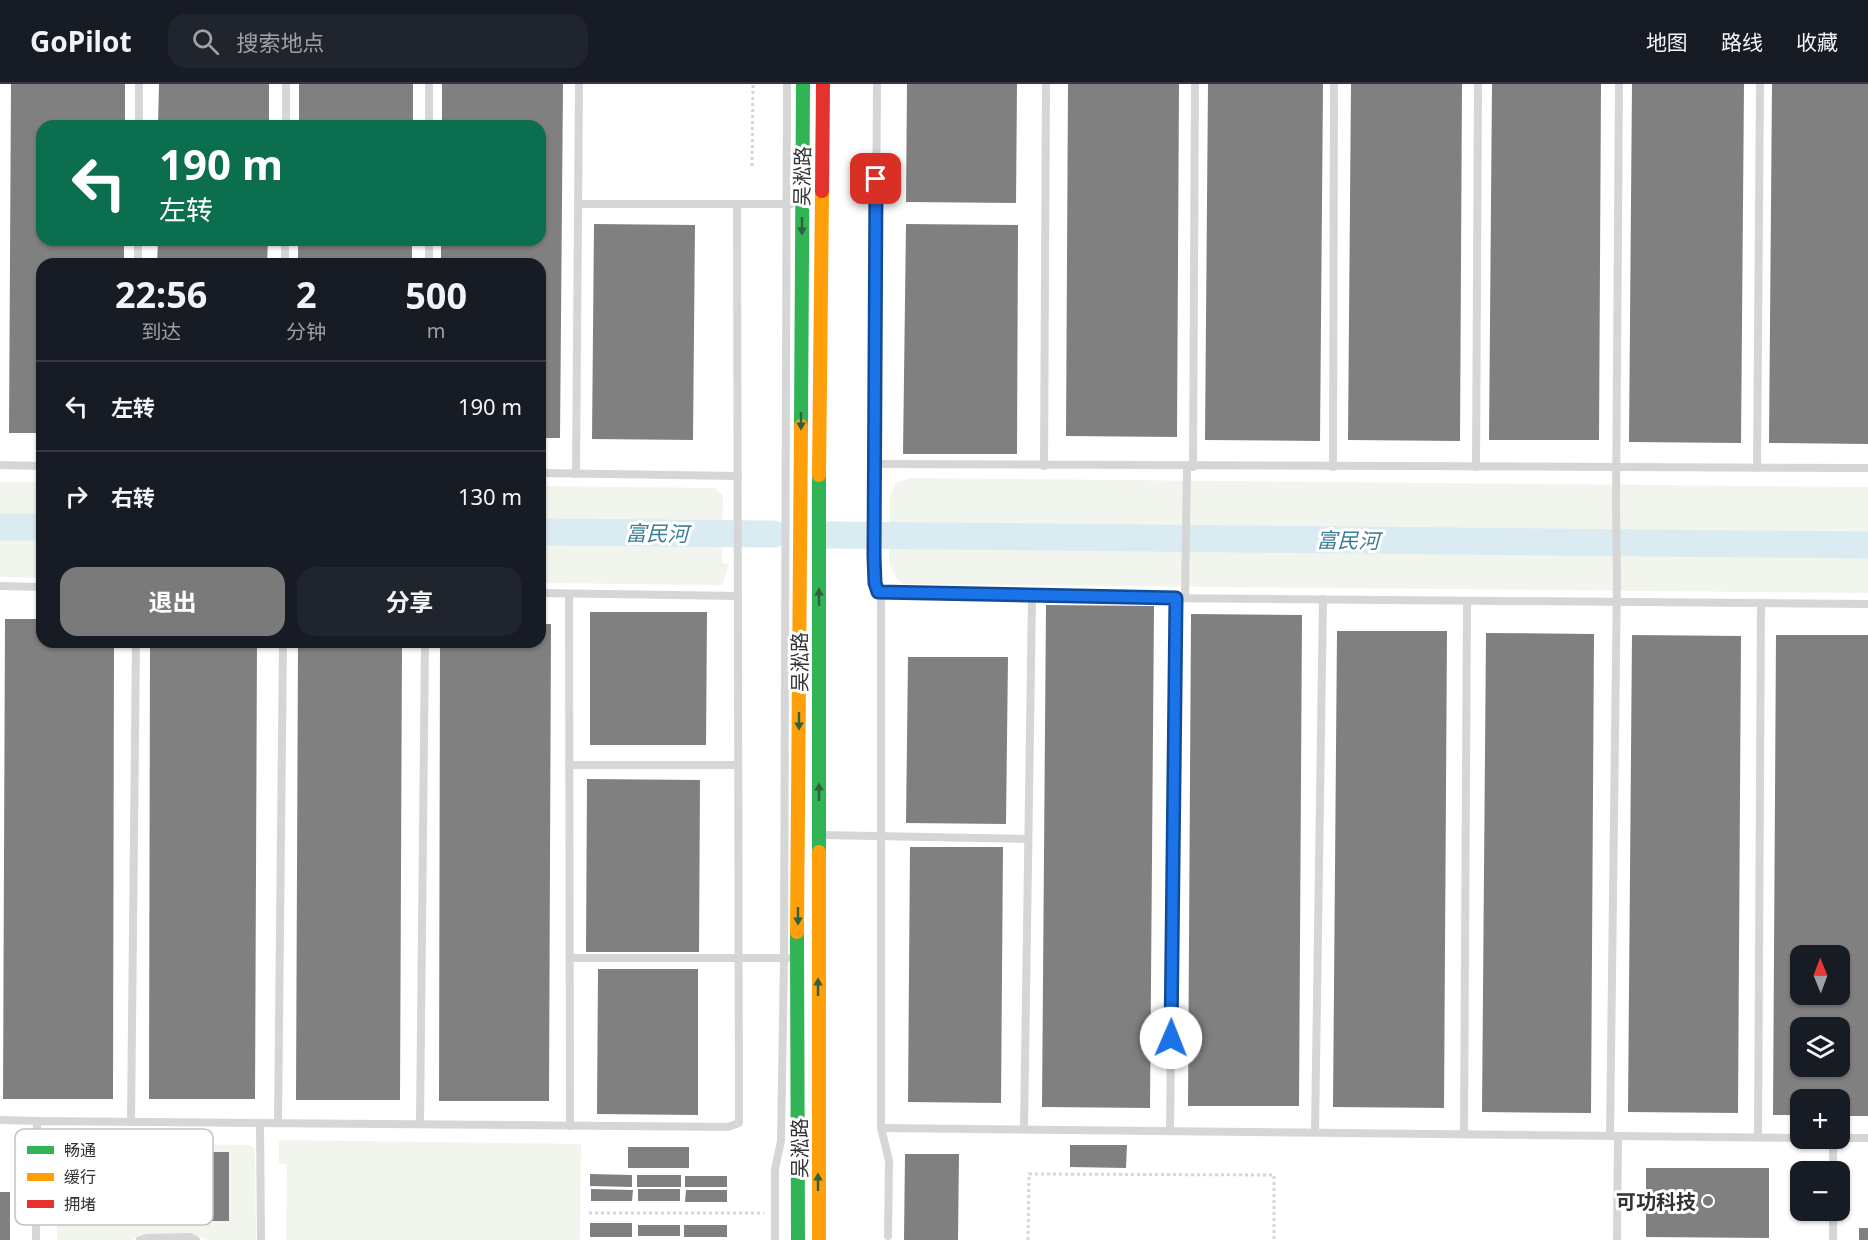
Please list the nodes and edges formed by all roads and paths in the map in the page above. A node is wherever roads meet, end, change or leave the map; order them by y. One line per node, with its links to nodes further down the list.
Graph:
1 (139, 84): 16 (lane)
2 (286, 84): 17 (lane)
3 (429, 84): 18 (lane)
4 (579, 84): 20 (lane)
5 (753, 84): 19 (path)
6 (787, 84): 22 (lane)
7 (803, 84): 23 (main road, 吴淞路)
8 (823, 84): 24 (main road, 吴淞路)
9 (877, 84): 25 (lane)
10 (1046, 84): 28 (lane)
11 (1195, 84): 29 (lane)
12 (1334, 84): 30 (lane)
13 (1478, 84): 31 (lane)
14 (1619, 84): 32 (lane)
15 (1760, 84): 33 (lane)
16 (139, 120)
17 (286, 120)
18 (429, 120)
19 (752, 166)
20 (578, 204): 21 (lane); 36 (lane)
21 (737, 204): 22 (lane); 37 (lane)
22 (786, 204): 23 (lane); 61 (lane)
23 (802, 204): 24 (lane); 61 (main road, 吴淞路, one-way to 61)
24 (822, 204): 56 (main road, 吴淞路, one-way to 24)
25 (874, 464): 28 (lane); 40 (lane)
26 (0, 465): 27 (lane)
27 (36, 466)
28 (1044, 466): 29 (lane)
29 (1190, 467): 30 (lane); 45 (lane)
30 (1333, 467): 31 (lane)
31 (1476, 467): 32 (lane)
32 (1616, 468): 33 (lane); 48 (lane)
33 (1757, 468): 34 (lane)
34 (1868, 468)
35 (546, 473): 36 (lane)
36 (576, 474): 37 (lane)
37 (738, 476): 43 (lane)
38 (0, 586): 39 (lane)
39 (36, 587)
40 (878, 592): 44 (lane); 57 (lane)
41 (546, 593): 42 (lane)
42 (569, 594): 43 (lane); 54 (lane)
43 (738, 596): 55 (lane)
44 (1032, 597): 45 (lane); 58 (lane)
45 (1181, 598): 46 (lane); 73 (lane)
46 (1323, 599): 47 (lane); 74 (lane)
47 (1467, 601): 48 (lane); 75 (lane)
48 (1617, 602): 49 (lane); 76 (lane)
49 (1761, 603): 50 (lane); 77 (lane)
50 (1868, 604)
51 (136, 648): 65 (lane)
52 (283, 648): 67 (lane)
53 (425, 648): 68 (lane)
54 (569, 765): 55 (lane); 59 (lane)
55 (738, 765): 60 (lane)
56 (819, 835): 57 (lane); 62 (main road, 吴淞路)
57 (881, 837): 58 (lane); 70 (lane)
58 (1028, 839): 72 (lane)
59 (570, 958): 60 (lane); 69 (lane)
60 (739, 958): 61 (lane); 69 (lane)
61 (791, 958): 62 (lane); 82 (lane); 91 (main road, 吴淞路)
62 (818, 958): 92 (main road, 吴淞路, one-way to 62)
63 (0, 1120): 64 (lane)
64 (37, 1121): 65 (lane); 71 (lane)
65 (131, 1122): 66 (lane)
66 (260, 1123): 67 (lane); 89 (lane)
67 (278, 1123): 68 (lane)
68 (420, 1124): 69 (lane)
69 (570, 1126)
70 (881, 1128): 72 (lane); 85 (lane)
71 (37, 1129)
72 (1023, 1129): 73 (lane)
73 (1170, 1131): 74 (lane)
74 (1315, 1132): 75 (lane)
75 (1464, 1134): 76 (lane)
76 (1614, 1136): 77 (lane); 95 (lane)
77 (1758, 1137): 78 (lane)
78 (1790, 1138)
79 (1850, 1138): 80 (lane)
80 (1868, 1138)
81 (589, 1213): 82 (path)
82 (775, 1213): 90 (lane)
83 (1833, 1221): 96 (lane)
84 (36, 1225): 86 (lane)
85 (888, 1236)
86 (36, 1240)
87 (140, 1240): 88 (lane)
88 (196, 1240)
89 (261, 1240)
90 (775, 1240)
91 (798, 1240)
92 (819, 1240)
93 (1028, 1240): 94 (path)
94 (1274, 1240)
95 (1617, 1240)
96 (1833, 1240)

